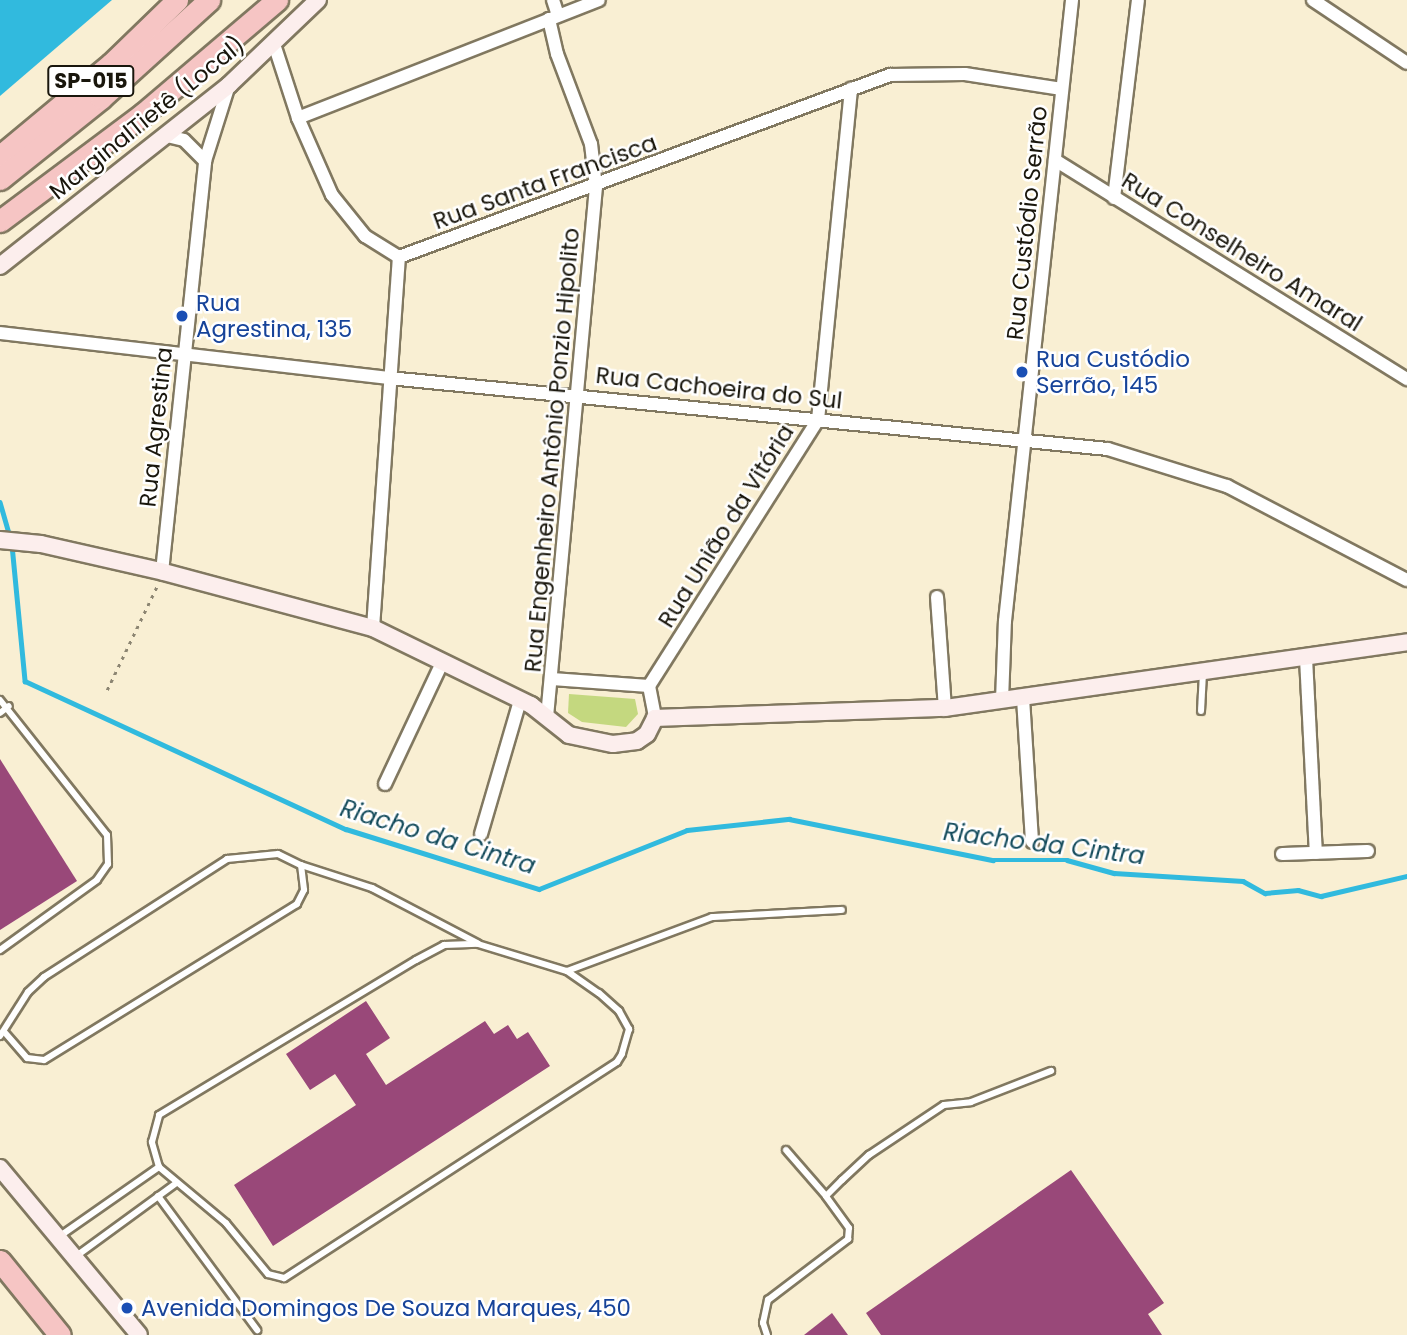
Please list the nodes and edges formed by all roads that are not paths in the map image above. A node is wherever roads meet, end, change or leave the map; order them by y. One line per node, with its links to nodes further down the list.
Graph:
1 (177, 0): 18 (highway, SP-015)
2 (209, 0): 21 (highway)
3 (275, 0): 24 (highway)
4 (318, 0): 11 (street, MarginalTietê (Local))
5 (553, 0): 10 (street, Rua Engenheiro Antônio Ponzio Hipolito)
6 (599, 0): 10 (street)
7 (1072, 0): 15 (street, Rua Custódio Serrão)
8 (1138, 0): 23 (street)
9 (1313, 0): 12 (street)
10 (554, 17): 16 (street); 22 (street, Rua Engenheiro Antônio Ponzio Hipolito)
11 (274, 44): 13 (street, MarginalTietê (Local)); 16 (street)
12 (1407, 63)
13 (229, 85): 17 (street, MarginalTietê (Local)); 20 (street, Rua Agrestina)
14 (851, 89): 15 (street, Rua Santa Francisca); 22 (street, Rua Santa Francisca); 32 (street, Rua União da Vitória)
15 (1062, 89): 19 (street, Rua Custódio Serrão)
16 (298, 118): 25 (street)
17 (167, 135): 20 (street); 26 (street, MarginalTietê (Local))
18 (0, 156)
19 (1055, 159): 23 (street, Rua Conselheiro Amaral); 33 (street, Rua Custódio Serrão)
20 (205, 161): 28 (street, Rua Agrestina)
21 (0, 179)
22 (596, 187): 25 (street, Rua Santa Francisca); 31 (street, Rua Engenheiro Antônio Ponzio Hipolito)
23 (1114, 198): 30 (street, Rua Conselheiro Amaral)
24 (0, 221)
25 (399, 257): 29 (street)
26 (0, 266)
27 (0, 333): 28 (street, Rua Cachoeira do Sul)
28 (186, 351): 29 (street, Rua Cachoeira do Sul); 35 (street, Rua Agrestina)
29 (389, 378): 31 (street, Rua Cachoeira do Sul); 38 (street)
30 (1407, 379)
31 (579, 393): 32 (street, Rua Cachoeira do Sul); 43 (street, Rua Engenheiro Antônio Ponzio Hipolito)
32 (818, 420): 33 (street, Rua Cachoeira do Sul); 44 (street, Rua União da Vitória)
33 (1024, 441): 36 (street, Rua Cachoeira do Sul); 48 (street, Rua Custódio Serrão)
34 (1, 540): 35 (street)
35 (163, 572): 38 (street)
36 (1407, 580)
37 (937, 597): 50 (street)
38 (373, 628): 41 (street)
39 (1407, 642): 40 (street)
40 (1306, 657): 42 (street); 59 (street)
41 (442, 663): 47 (street); 55 (street)
42 (1203, 672): 45 (street); 51 (lane)
43 (552, 679): 44 (street); 53 (street, Rua Engenheiro Antônio Ponzio Hipolito)
44 (649, 686): 54 (street)
45 (1023, 698): 48 (street); 57 (street)
46 (0, 700): 49 (lane)
47 (520, 701): 53 (street); 56 (street)
48 (1002, 701): 50 (street)
49 (9, 706): 52 (lane); 64 (lane)
50 (945, 708): 54 (street)
51 (1201, 710)
52 (0, 713)
53 (547, 717): 54 (street)
54 (655, 718)
55 (385, 784)
56 (481, 834)
57 (1032, 842)
58 (1368, 851): 59 (street)
59 (1316, 853): 60 (street)
60 (1282, 855)
61 (301, 865): 63 (lane); 66 (lane); 66 (lane)
62 (842, 910): 65 (lane)
63 (478, 944): 65 (lane); 69 (lane)
64 (0, 950)
65 (567, 971): 71 (lane)
66 (2, 1035)
67 (1051, 1071): 73 (lane)
68 (786, 1150): 73 (lane)
69 (159, 1167): 71 (lane); 74 (lane)
70 (0, 1168): 74 (street)
71 (175, 1184): 72 (lane)
72 (158, 1196): 75 (lane); 77 (lane)
73 (826, 1196): 80 (lane)
74 (58, 1238): 75 (street)
75 (74, 1257): 79 (street)
76 (0, 1261): 78 (highway)
77 (257, 1330)
78 (60, 1335)
79 (139, 1335)
80 (767, 1335)

